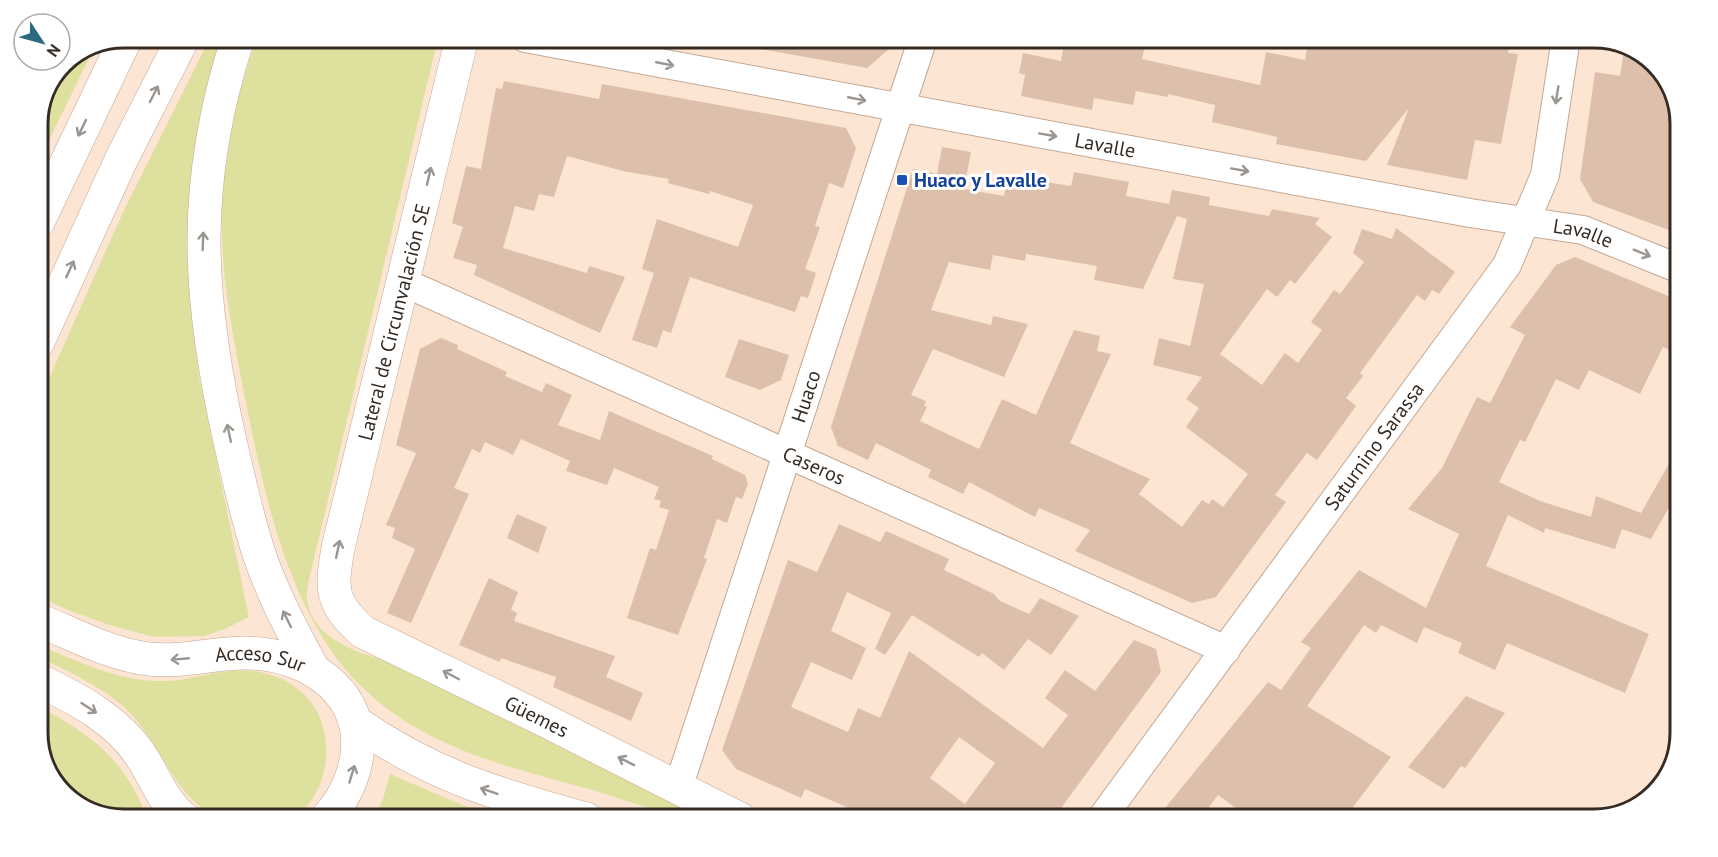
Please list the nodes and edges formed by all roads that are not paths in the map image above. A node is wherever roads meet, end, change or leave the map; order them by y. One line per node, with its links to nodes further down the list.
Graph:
1 (121, 48): 9 (main road, one-way to 9)
2 (178, 48): 13 (main road, one-way to 2)
3 (235, 48): 18 (main road, one-way to 3)
4 (460, 48): 12 (main road, Lateral de Circunvalación SE, one-way to 4)
5 (579, 48): 8 (street, Lavalle, one-way to 8)
6 (920, 48): 8 (street, Huaco)
7 (1564, 48): 10 (street, Saturnino Sarassa, one-way to 10)
8 (902, 108): 10 (street, Lavalle, one-way to 10); 14 (street, Huaco)
9 (48, 201)
10 (1526, 221): 11 (street, Lavalle, one-way to 11); 17 (street, Saturnino Sarassa)
11 (1670, 265)
12 (403, 282): 14 (street, Caseros); 15 (main road, Lateral de Circunvalación SE, one-way to 12)
13 (48, 320)
14 (789, 454): 17 (street, Caseros); 21 (street, Huaco)
15 (340, 605): 21 (main road, Güemes, one-way to 15)
16 (48, 624): 18 (main road, Acceso Sur, one-way to 16)
17 (1226, 650): 26 (street, Saturnino Sarassa)
18 (314, 670): 20 (main road, Acceso Sur)
19 (48, 685): 22 (main road, one-way to 22)
20 (355, 722): 23 (main road, Acceso Sur, one-way to 20); 24 (main road, one-way to 20)
21 (678, 788): 25 (main road, Güemes)
22 (174, 809)
23 (334, 809)
24 (549, 809)
25 (720, 809)
26 (1108, 809)

